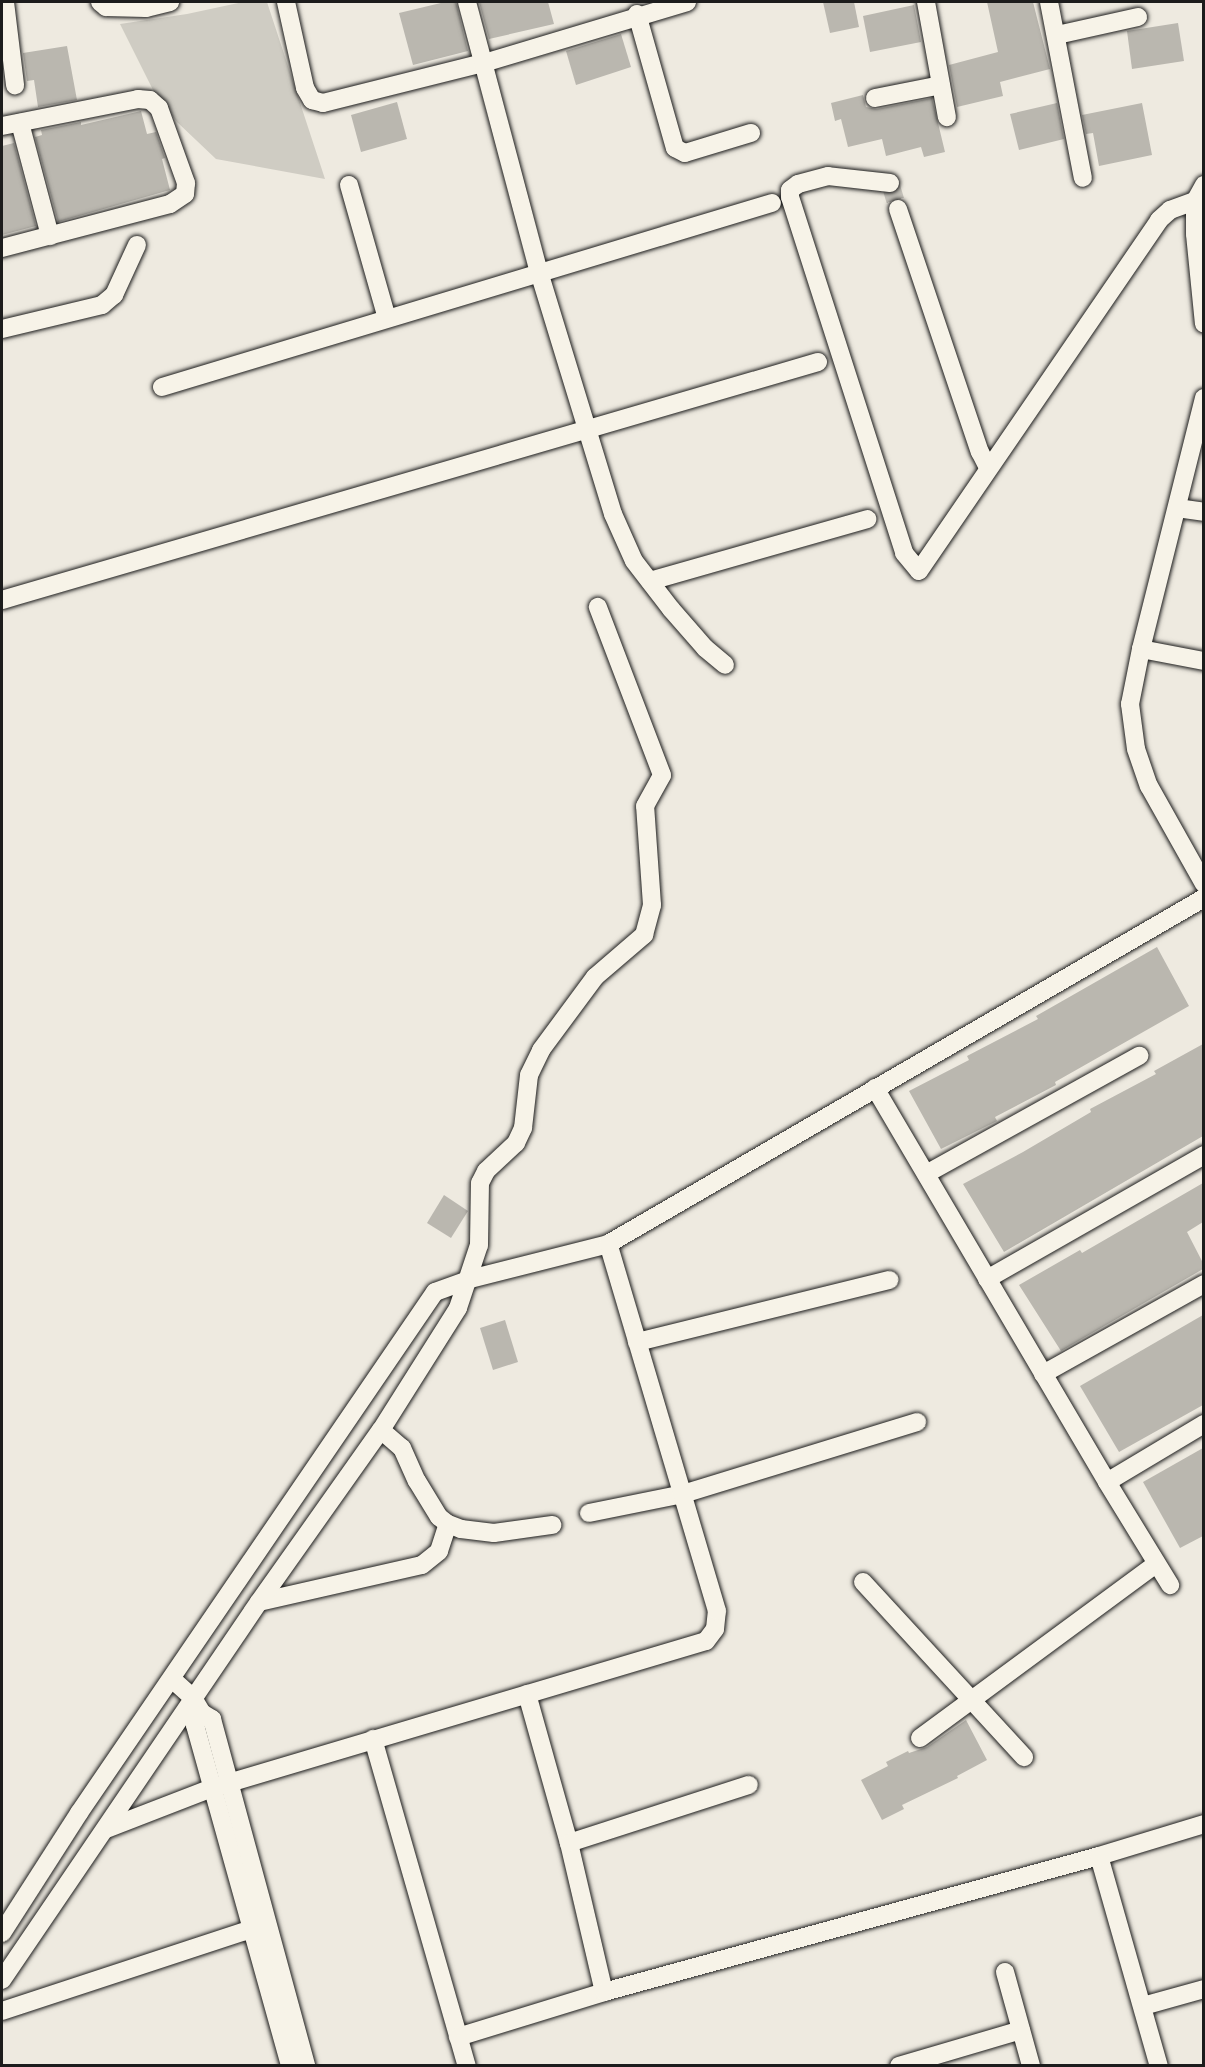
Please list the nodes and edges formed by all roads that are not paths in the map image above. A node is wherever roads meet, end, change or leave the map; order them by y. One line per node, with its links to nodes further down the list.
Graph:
1 (5, 2): 13 (street)
2 (100, 2): 3 (street)
3 (170, 2)
4 (286, 2): 12 (street)
5 (467, 2): 12 (street)
6 (687, 2): 9 (street)
7 (926, 2): 14 (street)
8 (1049, 2): 11 (street)
9 (637, 14): 12 (street); 19 (street)
10 (1138, 17): 11 (street)
11 (1057, 35): 20 (street)
12 (484, 63): 29 (street)
13 (15, 85)
14 (941, 85): 15 (street); 16 (street)
15 (875, 98)
16 (947, 117)
17 (20, 123): 18 (street); 26 (street); 26 (street)
18 (2, 126)
19 (751, 133)
20 (1083, 178)
21 (890, 183): 37 (street)
22 (349, 185): 30 (street)
23 (1199, 193): 31 (street); 37 (street)
24 (772, 202): 29 (street)
25 (898, 209): 37 (street)
26 (50, 236): 28 (street)
27 (137, 245): 32 (street)
28 (2, 248)
29 (539, 272): 30 (street); 36 (street)
30 (387, 318): 34 (street)
31 (1203, 324)
32 (2, 329)
33 (818, 362): 36 (street)
34 (162, 387)
35 (1203, 398): 38 (street)
36 (586, 430): 41 (street); 42 (street)
37 (988, 468)
38 (1177, 508): 39 (street); 44 (street)
39 (1203, 512)
40 (867, 519): 41 (street)
41 (650, 581): 46 (street)
42 (2, 600)
43 (598, 607): 54 (street)
44 (1141, 650): 45 (street); 47 (street)
45 (1203, 661)
46 (725, 665)
47 (1203, 884)
48 (1203, 898): 50 (street)
49 (1139, 1056): 52 (street)
50 (876, 1089): 52 (street); 53 (street)
51 (1203, 1155): 55 (street)
52 (926, 1174): 55 (street)
53 (608, 1244): 54 (street); 58 (street)
54 (470, 1279): 62 (street); 72 (street)
55 (987, 1279): 59 (street)
56 (890, 1280): 58 (street)
57 (1203, 1284): 59 (street)
58 (637, 1342): 64 (street)
59 (1043, 1374): 63 (street)
60 (917, 1422): 64 (street)
61 (1203, 1424): 63 (street)
62 (381, 1430): 66 (street); 71 (street)
63 (1107, 1482): 68 (street)
64 (682, 1494): 65 (street); 73 (street)
65 (589, 1513)
66 (448, 1524): 67 (street); 71 (street)
67 (552, 1525)
68 (1156, 1563): 70 (street); 74 (street)
69 (863, 1582): 74 (street)
70 (1170, 1585)
71 (259, 1602): 75 (street)
72 (172, 1679): 75 (street); 86 (street)
73 (527, 1694): 77 (street); 83 (street)
74 (972, 1700): 76 (street); 78 (street)
75 (198, 1706): 79 (street); 82 (street)
76 (920, 1738)
77 (373, 1739): 79 (street); 94 (street)
78 (1024, 1757)
79 (221, 1785): 82 (street); 85 (street); 96 (street)
80 (749, 1785): 83 (street)
81 (1203, 1824): 84 (street)
82 (106, 1829): 88 (street)
83 (569, 1843): 90 (street)
84 (1099, 1856): 90 (street); 91 (street)
85 (252, 1929): 92 (street); 95 (street)
86 (2, 1933)
87 (1005, 1972): 93 (street)
88 (2, 1980)
89 (1203, 1989): 91 (street)
90 (604, 1992): 94 (street)
91 (1143, 2006): 100 (street)
92 (2, 2011)
93 (1021, 2030): 98 (street); 99 (street)
94 (458, 2037): 97 (street)
95 (290, 2066)
96 (306, 2066)
97 (467, 2066)
98 (899, 2066)
99 (1031, 2066)
100 (1159, 2066)

